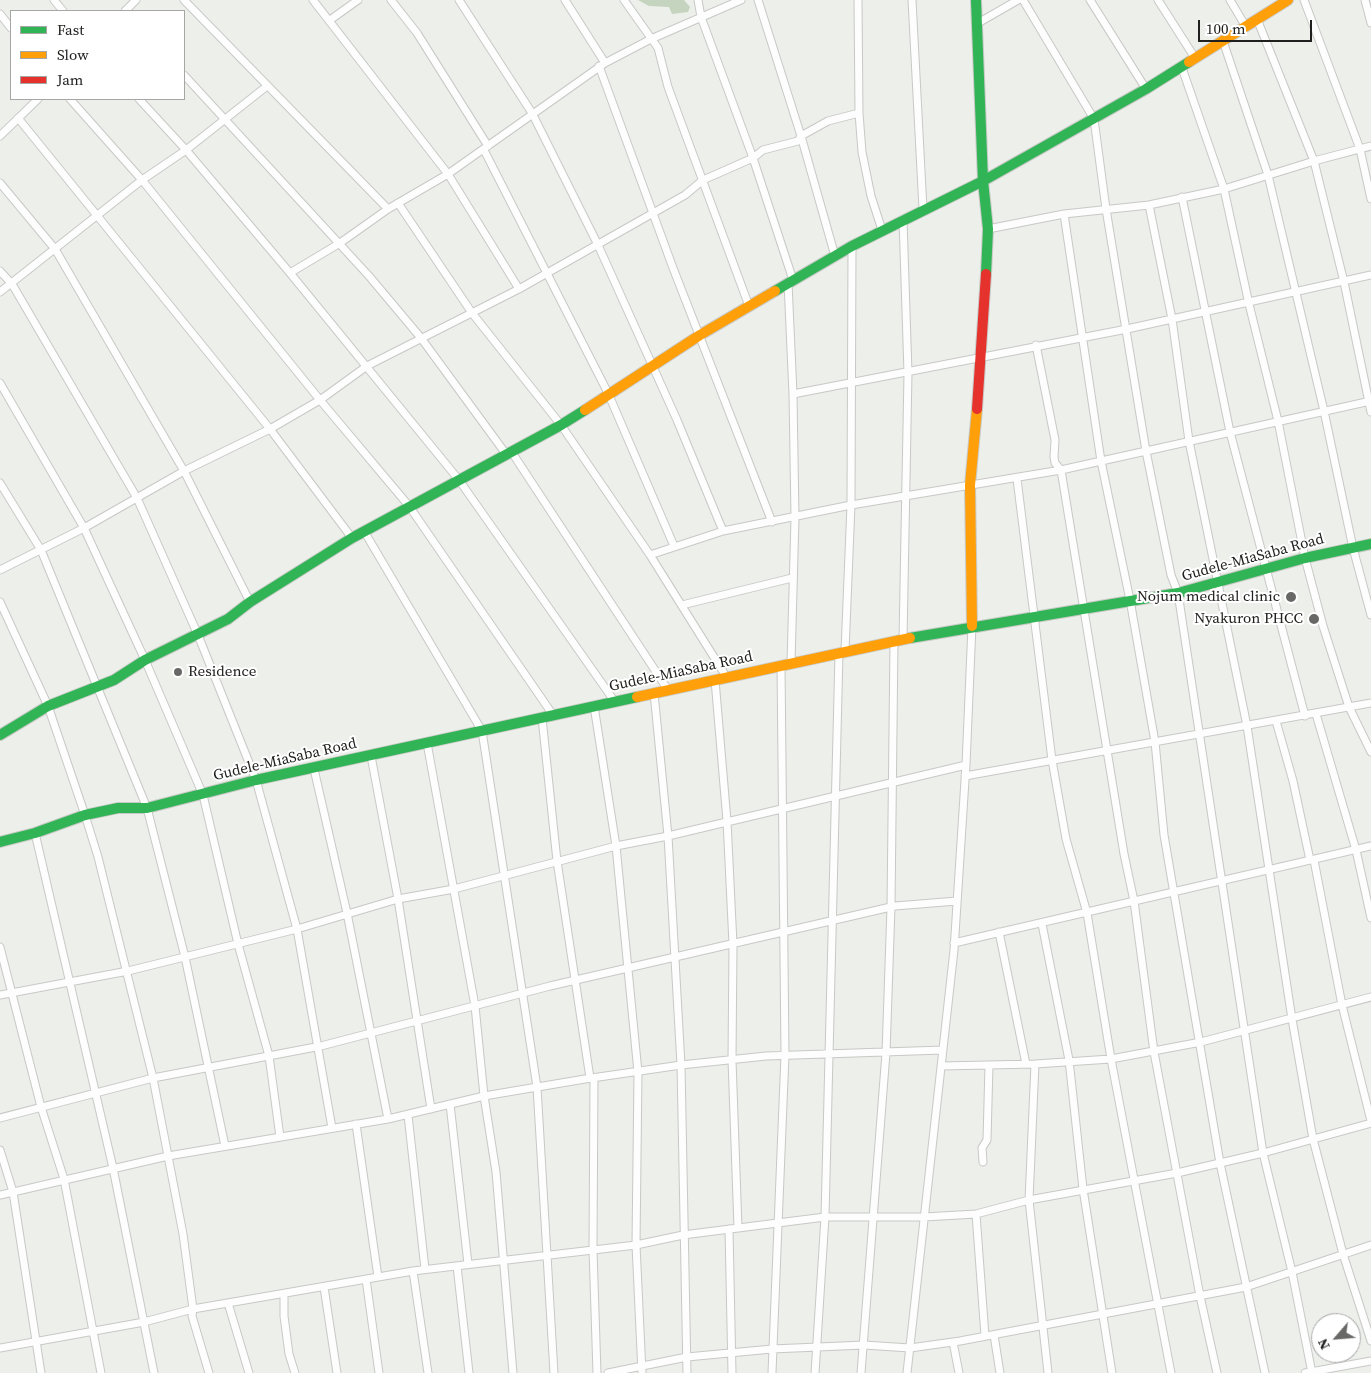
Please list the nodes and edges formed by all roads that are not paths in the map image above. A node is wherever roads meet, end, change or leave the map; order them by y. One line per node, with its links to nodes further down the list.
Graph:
1 (54, 0): 24 (street)
2 (136, 0): 25 (street)
3 (184, 0): 40 (street)
4 (313, 0): 29 (street)
5 (358, 0): 29 (street)
6 (391, 0): 53 (street)
7 (459, 0): 45 (street)
8 (565, 0): 37 (street)
9 (624, 0): 34 (street)
10 (698, 0): 27 (street)
11 (741, 0): 27 (street)
12 (758, 0): 51 (street)
13 (858, 0): 46 (street)
14 (912, 0): 71 (street)
15 (976, 0): 30 (street)
16 (1018, 0): 30 (street)
17 (1023, 0): 48 (street)
18 (1090, 0): 41 (street)
19 (1158, 0): 36 (street)
20 (1230, 0): 33 (street)
21 (1288, 0): 28 (street)
22 (1304, 0): 54 (street)
23 (1365, 0): 31 (street)
24 (62, 10)
25 (126, 10)
26 (0, 14): 32 (street)
27 (701, 17): 34 (street); 56 (street)
28 (1257, 19): 33 (street); 57 (street)
29 (330, 20): 58 (street)
30 (978, 23): 62 (street)
31 (1371, 23)
32 (10, 27)
33 (1246, 27): 35 (street)
34 (651, 39): 37 (street); 61 (street)
35 (1223, 41): 36 (street); 59 (street)
36 (1195, 58): 38 (street)
37 (602, 64): 45 (street); 72 (street)
38 (1182, 68): 41 (street); 64 (street)
39 (185, 76): 49 (street)
40 (268, 86): 49 (street); 70 (street)
41 (1146, 89): 48 (street)
42 (37, 100): 47 (street)
43 (71, 100): 60 (street)
44 (140, 100): 55 (street)
45 (532, 113): 53 (street); 79 (street)
46 (859, 113): 51 (street); 77 (street)
47 (18, 118): 50 (street); 74 (street)
48 (1094, 119): 62 (street); 69 (street)
49 (225, 120): 55 (street); 78 (street)
50 (0, 136)
51 (801, 136): 56 (street); 82 (street)
52 (1371, 146): 54 (street)
53 (486, 148): 58 (street); 85 (street)
54 (1360, 149): 57 (street); 66 (street)
55 (186, 150): 60 (street); 84 (street)
56 (753, 158): 61 (street); 87 (street)
57 (1314, 161): 59 (street); 88 (street)
58 (448, 174): 67 (street); 90 (street)
59 (1268, 175): 64 (street); 92 (street)
60 (142, 180): 74 (street); 111 (street)
61 (703, 180): 72 (street); 94 (street)
62 (983, 181): 71 (street); 76 (street)
63 (0, 183): 81 (street)
64 (1224, 189): 65 (street); 93 (street)
65 (1182, 197): 68 (street); 95 (street)
66 (1371, 199)
67 (398, 203): 70 (street); 96 (street)
68 (1149, 205): 69 (street); 97 (street)
69 (1106, 208): 73 (street); 98 (street)
70 (388, 209): 78 (street)
71 (923, 209): 75 (street)
72 (654, 212): 79 (street); 99 (street)
73 (1064, 214): 76 (street); 100 (street)
74 (97, 218): 81 (street); 117 (street)
75 (904, 219): 77 (street); 106 (street)
76 (988, 229): 103 (street)
77 (882, 230): 80 (street)
78 (340, 243): 84 (street); 101 (street)
79 (598, 245): 85 (street); 104 (street)
80 (852, 246): 82 (street); 108 (street)
81 (55, 249): 89 (street); 124 (street)
82 (835, 256): 87 (street)
83 (0, 271): 89 (street)
84 (290, 273): 105 (street)
85 (547, 274): 90 (street); 109 (street)
86 (1371, 275): 88 (street)
87 (790, 282): 94 (street); 110 (street)
88 (1344, 282): 92 (street); 112 (street)
89 (12, 284): 91 (street); 130 (street)
90 (520, 290): 96 (street)
91 (0, 292)
92 (1296, 294): 93 (street); 113 (street)
93 (1249, 304): 95 (street); 115 (street)
94 (748, 306): 99 (street)
95 (1206, 311): 97 (street); 118 (street)
96 (472, 313): 101 (street); 116 (street)
97 (1172, 319): 98 (street); 119 (street)
98 (1127, 329): 100 (street); 120 (street)
99 (700, 336): 104 (street); 134 (street)
100 (1084, 336): 102 (street); 122 (street)
101 (421, 338): 105 (street); 121 (street)
102 (1036, 345): 103 (street); 123 (street)
103 (982, 358): 106 (street); 128 (street)
104 (653, 365): 109 (street); 137 (street)
105 (367, 366): 111 (street); 126 (street)
106 (908, 373): 108 (street); 129 (street)
107 (0, 383): 135 (street)
108 (851, 384): 110 (street); 131 (street)
109 (608, 393): 116 (street); 140 (street)
110 (793, 394): 133 (street)
111 (320, 400): 117 (street); 132 (street)
112 (1370, 401): 113 (street); 114 (street)
113 (1324, 411): 115 (street); 141 (street)
114 (1371, 412)
115 (1278, 421): 118 (street); 144 (street)
116 (561, 425): 121 (street); 143 (street)
117 (270, 429): 124 (street); 138 (street)
118 (1230, 432): 119 (street); 146 (street)
119 (1189, 441): 120 (street); 148 (street)
120 (1146, 451): 122 (street); 149 (street)
121 (508, 453): 126 (street); 166 (street)
122 (1101, 461): 123 (street); 150 (street)
123 (1061, 470): 125 (street); 154 (street)
124 (184, 471): 130 (street); 152 (street)
125 (1017, 478): 128 (street); 156 (street)
126 (459, 480): 132 (street); 168 (street)
127 (0, 483): 142 (street)
128 (970, 485): 129 (street); 157 (street)
129 (907, 496): 131 (street); 159 (street)
130 (137, 498): 135 (street); 158 (street)
131 (851, 505): 133 (street); 160 (street)
132 (409, 506): 136 (street); 174 (street)
133 (795, 518): 134 (street); 147 (street)
134 (772, 522): 137 (street)
135 (84, 528): 142 (street); 161 (street)
136 (364, 531): 138 (street); 179 (street)
137 (724, 531): 140 (street)
138 (352, 538): 152 (street)
139 (1371, 544): 141 (street, Gudele-MiaSaba Road)
140 (674, 546): 143 (street)
141 (1353, 548): 144 (street, Gudele-MiaSaba Road); 155 (street)
142 (41, 550): 145 (street); 165 (street)
143 (650, 555): 153 (street)
144 (1305, 558): 146 (street, Gudele-MiaSaba Road); 172 (street)
145 (0, 570)
146 (1267, 570): 148 (street, Gudele-MiaSaba Road); 175 (street)
147 (792, 578): 153 (street); 162 (street)
148 (1219, 582): 149 (street, Gudele-MiaSaba Road); 178 (street)
149 (1178, 593): 150 (street, Gudele-MiaSaba Road); 181 (street)
150 (1130, 600): 154 (street, Gudele-MiaSaba Road); 182 (street)
151 (0, 602): 170 (street)
152 (250, 602): 158 (street)
153 (682, 605): 163 (street)
154 (1084, 608): 156 (street, Gudele-MiaSaba Road); 184 (street)
155 (1371, 615)
156 (1036, 616): 157 (street, Gudele-MiaSaba Road); 187 (street)
157 (972, 626): 159 (street, Gudele-MiaSaba Road); 188 (street)
158 (198, 635): 161 (street); 191 (street)
159 (899, 640): 160 (street, Gudele-MiaSaba Road); 192 (street)
160 (842, 652): 162 (street, Gudele-MiaSaba Road); 193 (street)
161 (146, 660): 165 (street); 194 (street)
162 (786, 664): 163 (street, Gudele-MiaSaba Road); 196 (street)
163 (727, 678): 164 (street, Gudele-MiaSaba Road)
164 (715, 680): 166 (street, Gudele-MiaSaba Road); 198 (street)
165 (98, 687): 170 (street); 195 (street)
166 (668, 690): 167 (street, Gudele-MiaSaba Road)
167 (654, 693): 168 (street, Gudele-MiaSaba Road); 200 (street)
168 (615, 702): 171 (street, Gudele-MiaSaba Road)
169 (1371, 703): 172 (street)
170 (48, 706): 180 (street); 197 (street)
171 (594, 706): 174 (street, Gudele-MiaSaba Road); 202 (street)
172 (1350, 707): 173 (street); 185 (street)
173 (1316, 714): 175 (street); 204 (street)
174 (553, 715): 176 (street, Gudele-MiaSaba Road)
175 (1305, 716): 177 (street)
176 (542, 718): 179 (street, Gudele-MiaSaba Road); 206 (street)
177 (1276, 721): 178 (street); 205 (street)
178 (1248, 726): 181 (street); 207 (street)
179 (482, 731): 183 (street, Gudele-MiaSaba Road); 208 (street)
180 (0, 735)
181 (1198, 735): 182 (street); 209 (street)
182 (1155, 742): 184 (street); 211 (street)
183 (427, 743): 186 (street, Gudele-MiaSaba Road); 210 (street)
184 (1106, 751): 187 (street); 214 (street)
185 (1371, 752)
186 (371, 756): 189 (street, Gudele-MiaSaba Road); 212 (street)
187 (1052, 760): 190 (street); 217 (street)
188 (966, 765): 190 (street); 192 (street)
189 (314, 769): 191 (street, Gudele-MiaSaba Road); 216 (street)
190 (965, 776): 213 (street)
191 (256, 780): 194 (street, Gudele-MiaSaba Road); 221 (street)
192 (893, 782): 193 (street); 215 (street)
193 (837, 794): 196 (street); 219 (street)
194 (203, 795): 195 (street, Gudele-MiaSaba Road); 225 (street)
195 (147, 808): 197 (street, Gudele-MiaSaba Road); 228 (street)
196 (781, 808): 198 (street); 222 (street)
197 (86, 815): 199 (street, Gudele-MiaSaba Road); 231 (street)
198 (727, 822): 200 (street); 226 (street)
199 (36, 833): 201 (street, Gudele-MiaSaba Road); 233 (street)
200 (668, 836): 202 (street); 229 (street)
201 (0, 842)
202 (616, 846): 206 (street); 230 (street)
203 (1371, 846): 204 (street)
204 (1356, 850): 205 (street); 218 (street)
205 (1312, 860): 207 (street); 238 (street)
206 (557, 861): 208 (street); 232 (street)
207 (1270, 868): 209 (street); 240 (street)
208 (504, 877): 210 (street); 235 (street)
209 (1221, 880): 211 (street); 242 (street)
210 (454, 890): 212 (street); 239 (street)
211 (1174, 892): 214 (street); 244 (street)
212 (398, 899): 216 (street); 241 (street)
213 (957, 901): 215 (street); 224 (street)
214 (1134, 901): 217 (street); 247 (street)
215 (892, 907): 219 (street); 248 (street)
216 (347, 913): 221 (street); 243 (street)
217 (1087, 913): 220 (street); 252 (street)
218 (1371, 918)
219 (834, 920): 222 (street); 249 (street)
220 (1042, 924): 223 (street); 254 (street)
221 (297, 929): 225 (street); 245 (street)
222 (785, 932): 226 (street); 250 (street)
223 (999, 932): 224 (street); 256 (street)
224 (954, 943): 246 (street)
225 (238, 944): 228 (street); 251 (street)
226 (733, 944): 229 (street); 253 (street)
227 (0, 947): 234 (street)
228 (185, 957): 231 (street); 260 (street)
229 (676, 957): 230 (street); 255 (street)
230 (629, 968): 232 (street); 261 (street)
231 (128, 971): 233 (street); 262 (street)
232 (575, 980): 235 (street); 263 (street)
233 (70, 982): 234 (street); 265 (street)
234 (12, 992): 236 (street); 268 (street)
235 (524, 993): 239 (street); 264 (street)
236 (0, 995)
237 (1371, 997): 238 (street)
238 (1342, 1005): 240 (street); 273 (street)
239 (475, 1006): 241 (street); 266 (street)
240 (1292, 1019): 242 (street); 277 (street)
241 (418, 1020): 243 (street); 269 (street)
242 (1244, 1032): 244 (street); 280 (street)
243 (372, 1033): 245 (street); 272 (street)
244 (1200, 1042): 247 (street); 283 (street)
245 (318, 1047): 251 (street); 275 (street)
246 (942, 1050): 248 (street); 259 (street)
247 (1154, 1052): 252 (street); 285 (street)
248 (886, 1053): 249 (street); 293 (street)
249 (829, 1054): 250 (street); 294 (street)
250 (785, 1055): 253 (street); 296 (street)
251 (269, 1056): 260 (street); 276 (street)
252 (1111, 1059): 254 (street); 287 (street)
253 (732, 1060): 255 (street); 297 (street)
254 (1070, 1060): 257 (street); 288 (street)
255 (681, 1064): 261 (street); 299 (street)
256 (1026, 1064): 257 (street); 258 (street)
257 (1036, 1064): 291 (street)
258 (989, 1065): 259 (street); 282 (street)
259 (942, 1066): 295 (street)
260 (207, 1068): 262 (street); 278 (street)
261 (638, 1072): 263 (street); 300 (street)
262 (152, 1078): 265 (street); 281 (street)
263 (592, 1078): 264 (street); 302 (street)
264 (537, 1087): 266 (street); 304 (street)
265 (94, 1092): 268 (street); 284 (street)
266 (484, 1096): 267 (street); 305 (street)
267 (450, 1104): 269 (street); 306 (street)
268 (41, 1106): 271 (street); 286 (street)
269 (431, 1109): 270 (street)
270 (408, 1115): 272 (street); 308 (street)
271 (0, 1118)
272 (388, 1119): 274 (street)
273 (1371, 1122): 277 (street)
274 (356, 1124): 275 (street); 311 (street)
275 (332, 1128): 276 (street)
276 (280, 1137): 278 (street)
277 (1313, 1138): 280 (street); 303 (street)
278 (225, 1146): 281 (street)
279 (0, 1150): 289 (street)
280 (1263, 1153): 283 (street); 310 (street)
281 (168, 1156): 284 (street); 319 (street)
282 (984, 1162)
283 (1220, 1163): 285 (street); 314 (street)
284 (113, 1168): 286 (street); 321 (street)
285 (1177, 1173): 287 (street); 316 (street)
286 (64, 1179): 289 (street); 323 (street)
287 (1136, 1182): 288 (street); 318 (street)
288 (1084, 1189): 291 (street); 320 (street)
289 (13, 1192): 290 (street); 327 (street)
290 (0, 1195)
291 (1030, 1200): 292 (street); 322 (street)
292 (976, 1214): 295 (street); 325 (street)
293 (875, 1215): 294 (street); 295 (street); 329 (street)
294 (825, 1217): 296 (street); 330 (street)
295 (924, 1217): 332 (street)
296 (779, 1223): 297 (street); 333 (street)
297 (738, 1228): 298 (street)
298 (729, 1230): 299 (street); 334 (street)
299 (684, 1235): 300 (street); 335 (street)
300 (636, 1245): 302 (street); 337 (street)
301 (1371, 1245): 303 (street)
302 (593, 1250): 304 (street); 350 (street)
303 (1343, 1254): 310 (street); 326 (street)
304 (546, 1255): 305 (street); 349 (street)
305 (503, 1260): 306 (street); 348 (street)
306 (468, 1264): 307 (street)
307 (457, 1266): 308 (street); 347 (street)
308 (425, 1269): 309 (street)
309 (412, 1270): 311 (street); 346 (street)
310 (1292, 1272): 314 (street); 365 (street)
311 (378, 1277): 312 (street)
312 (366, 1280): 313 (street); 345 (street)
313 (324, 1287): 315 (street); 344 (street)
314 (1246, 1287): 316 (street); 364 (street)
315 (284, 1294): 317 (street); 343 (street)
316 (1200, 1296): 318 (street); 363 (street)
317 (228, 1303): 319 (street); 342 (street)
318 (1156, 1304): 320 (street); 362 (street)
319 (193, 1309): 321 (street); 341 (street)
320 (1102, 1314): 322 (street); 361 (street)
321 (144, 1322): 323 (street); 340 (street)
322 (1042, 1326): 324 (street); 360 (street)
323 (94, 1331): 327 (street); 339 (street)
324 (994, 1335): 325 (street); 359 (street)
325 (985, 1336): 328 (street)
326 (1371, 1341)
327 (36, 1342): 331 (street); 338 (street)
328 (953, 1342): 332 (street); 358 (street)
329 (864, 1345): 330 (street); 332 (street); 356 (street)
330 (816, 1347): 333 (street); 355 (street)
331 (0, 1348)
332 (910, 1348): 357 (street)
333 (772, 1349): 334 (street); 354 (street)
334 (732, 1353): 335 (street); 353 (street)
335 (687, 1357): 337 (street); 352 (street)
336 (1371, 1361): 365 (street)
337 (642, 1370): 351 (street)
338 (41, 1373)
339 (101, 1373)
340 (154, 1373)
341 (209, 1373)
342 (249, 1373)
343 (295, 1373)
344 (336, 1373)
345 (379, 1373)
346 (428, 1373)
347 (468, 1373)
348 (513, 1373)
349 (554, 1373)
350 (597, 1373)
351 (608, 1373)
352 (687, 1373)
353 (732, 1373)
354 (772, 1373)
355 (815, 1373)
356 (861, 1373)
357 (907, 1373)
358 (959, 1373)
359 (1000, 1373)
360 (1048, 1373)
361 (1112, 1373)
362 (1170, 1373)
363 (1217, 1373)
364 (1265, 1373)
365 (1309, 1373)

